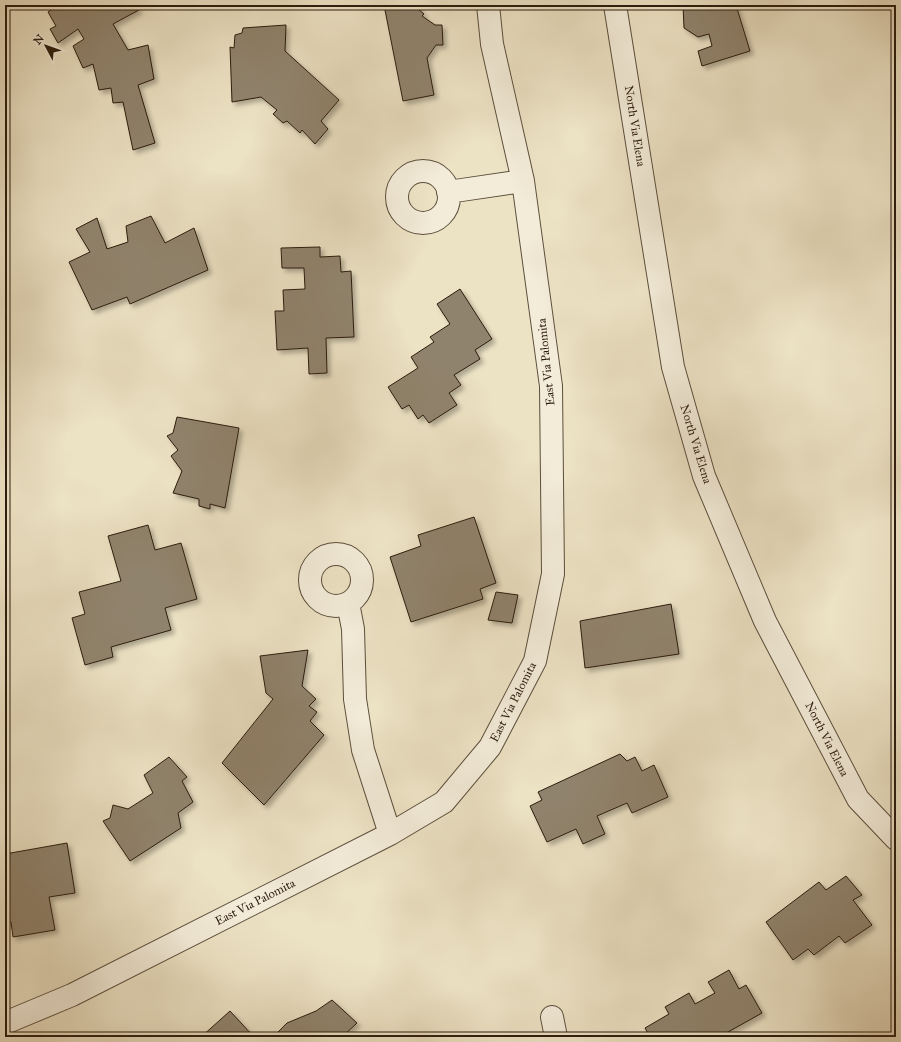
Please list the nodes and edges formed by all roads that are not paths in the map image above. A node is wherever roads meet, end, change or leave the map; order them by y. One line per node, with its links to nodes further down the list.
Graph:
1 (488, 5): 3 (street, East Via Palomita)
2 (615, 5): 7 (street, North Via Elena)
3 (523, 181): 4 (street); 6 (street, East Via Palomita)
4 (448, 192)
5 (348, 603): 6 (street)
6 (390, 834): 8 (street, East Via Palomita)
7 (896, 839)
8 (5, 1023)

